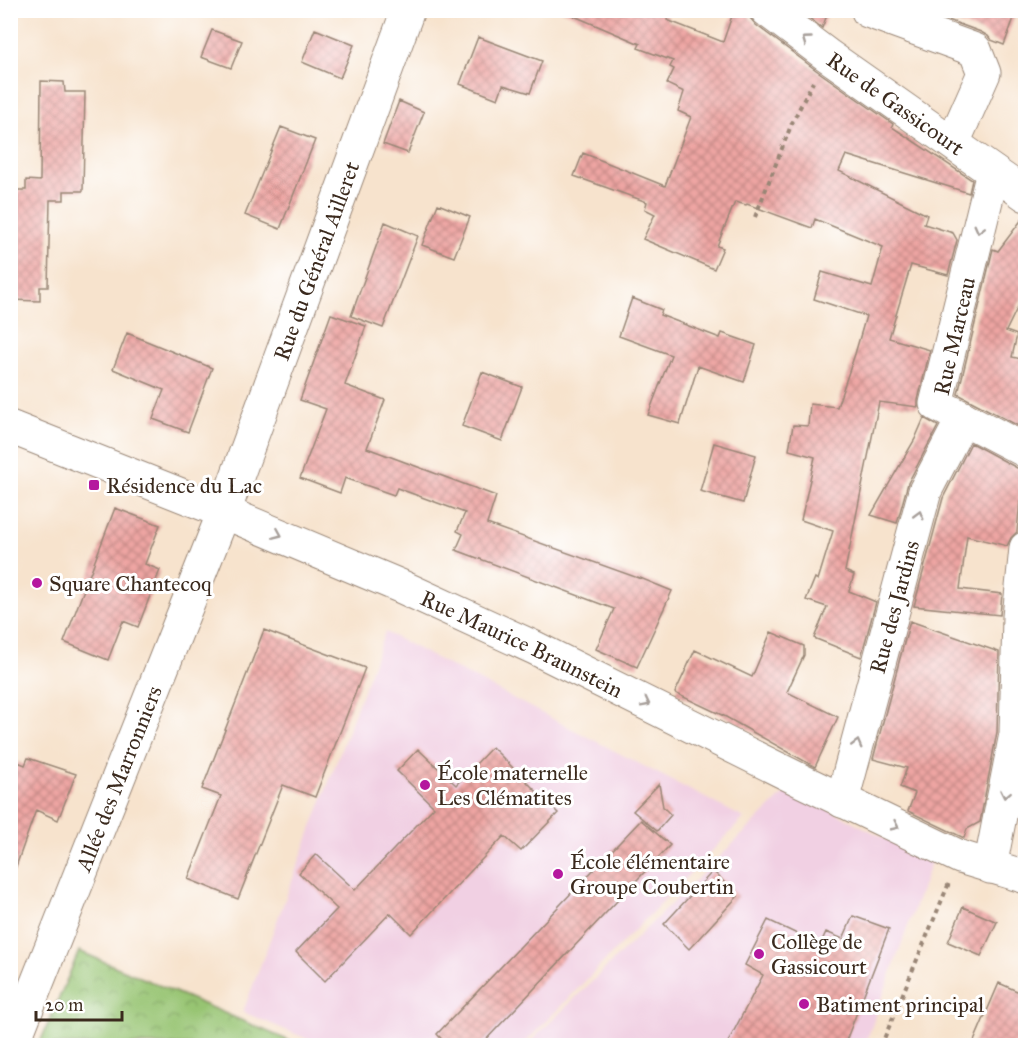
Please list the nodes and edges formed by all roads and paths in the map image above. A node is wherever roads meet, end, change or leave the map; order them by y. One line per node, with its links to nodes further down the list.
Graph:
1 (408, 10): 12 (street, Rue du Général Ailleret)
2 (767, 10): 4 (street, Rue de Gassicourt, one-way to 2)
3 (868, 11): 5 (street)
4 (827, 55): 5 (street, Rue de Gassicourt); 8 (path)
5 (953, 143): 6 (street, Rue de Gassicourt)
6 (993, 172): 7 (street, Rue de Gassicourt); 9 (street, Rue Marceau, one-way to 9)
7 (1026, 195)
8 (755, 217)
9 (963, 418): 11 (street, Rue Marceau); 15 (street, Rue des Jardins, one-way to 9)
10 (10, 427): 12 (street, Rue Maurice Braunstein)
11 (1026, 451)
12 (224, 512): 15 (street, Rue Maurice Braunstein, one-way to 15); 18 (street, Allée des Marronniers)
13 (1026, 548): 14 (street)
14 (1021, 735): 16 (street, one-way to 16)
15 (842, 801): 16 (street, Rue Maurice Braunstein, one-way to 16)
16 (975, 862): 17 (street, Rue Maurice Braunstein); 19 (path)
17 (1026, 877)
18 (14, 1032)
19 (880, 1046)

